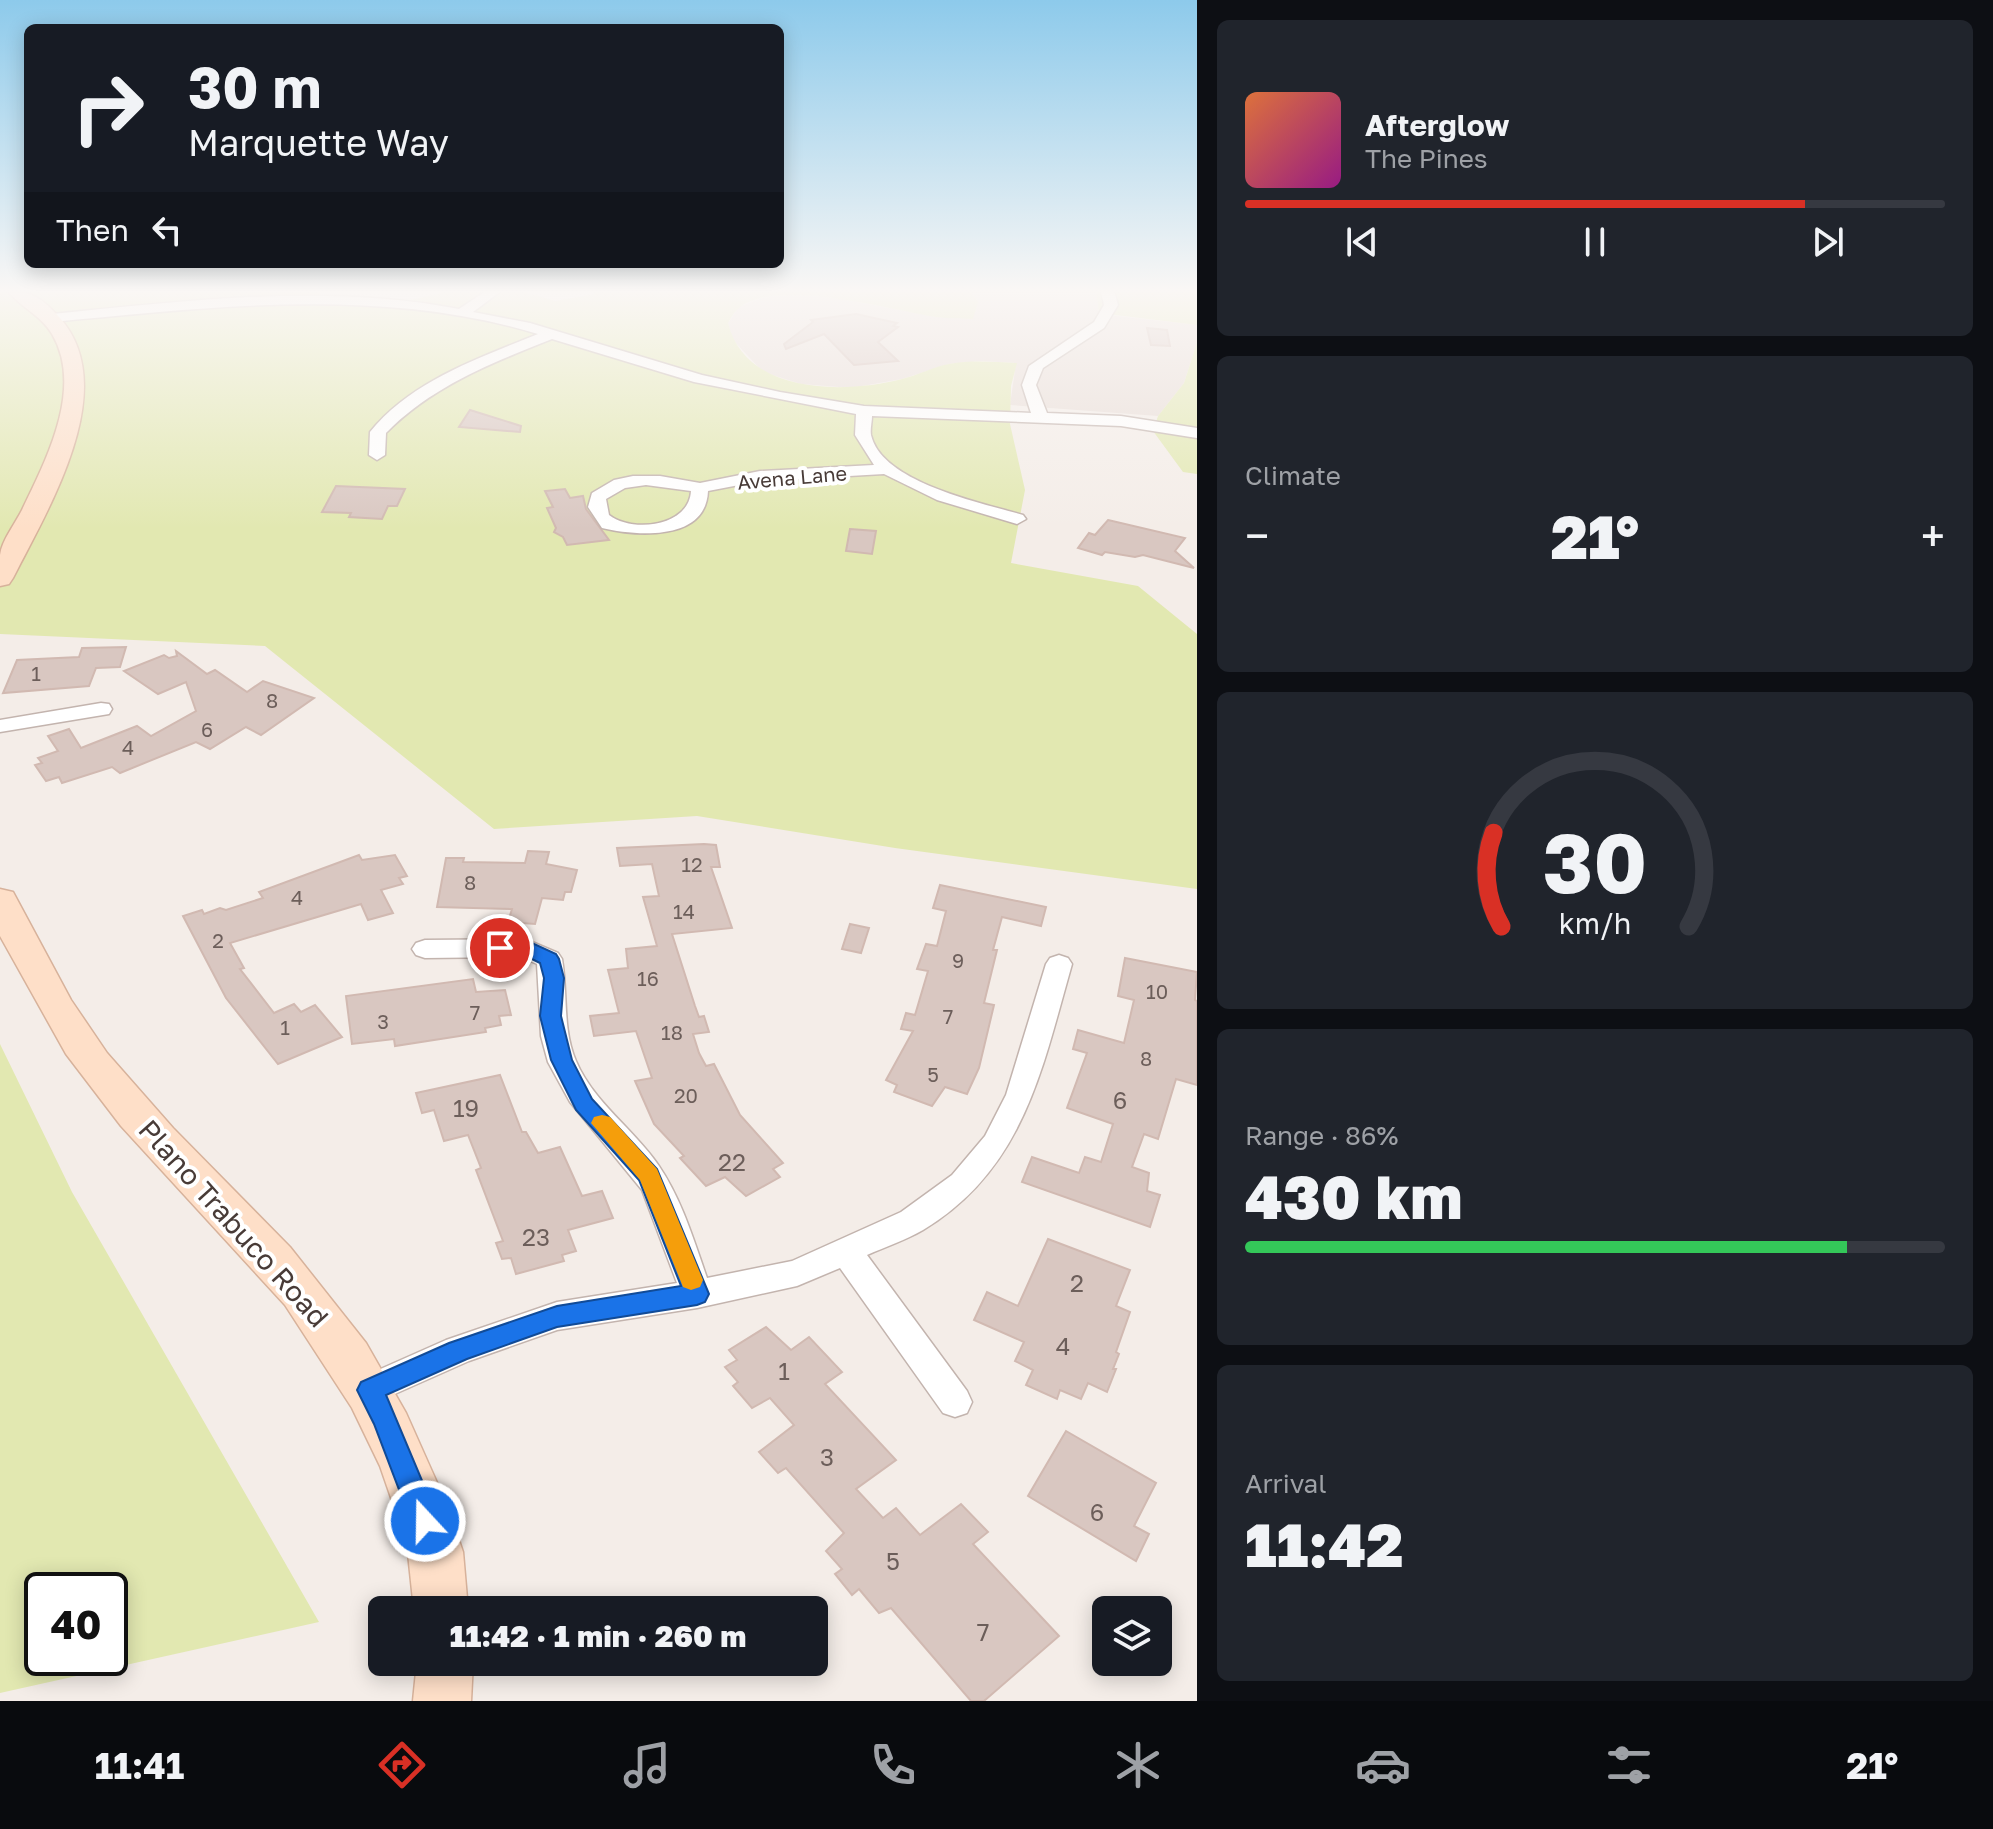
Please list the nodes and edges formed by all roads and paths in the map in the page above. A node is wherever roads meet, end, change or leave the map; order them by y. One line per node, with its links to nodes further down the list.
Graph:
1 (75, 370): 12 (street)
2 (471, 370): 8 (street)
3 (675, 370): 5 (street)
4 (1034, 370): 6 (street)
5 (864, 411): 6 (street); 9 (street)
6 (1040, 417): 7 (street)
7 (1197, 433)
8 (377, 455)
9 (885, 469): 10 (street, Avena Lane); 11 (street)
10 (700, 488): 10 (street, Avena Lane)
11 (1017, 519)
12 (0, 578)
13 (101, 709): 14 (street)
14 (0, 726)
15 (0, 900): 20 (street, Plano Trabuco Road)
16 (425, 949): 19 (street)
17 (1059, 964): 18 (street)
18 (846, 1251): 19 (street); 21 (street)
19 (697, 1294): 20 (street)
20 (370, 1390): 22 (street, Plano Trabuco Road)
21 (955, 1402)
22 (440, 1596)
23 (444, 1676): 24 (street)
24 (442, 1701)

